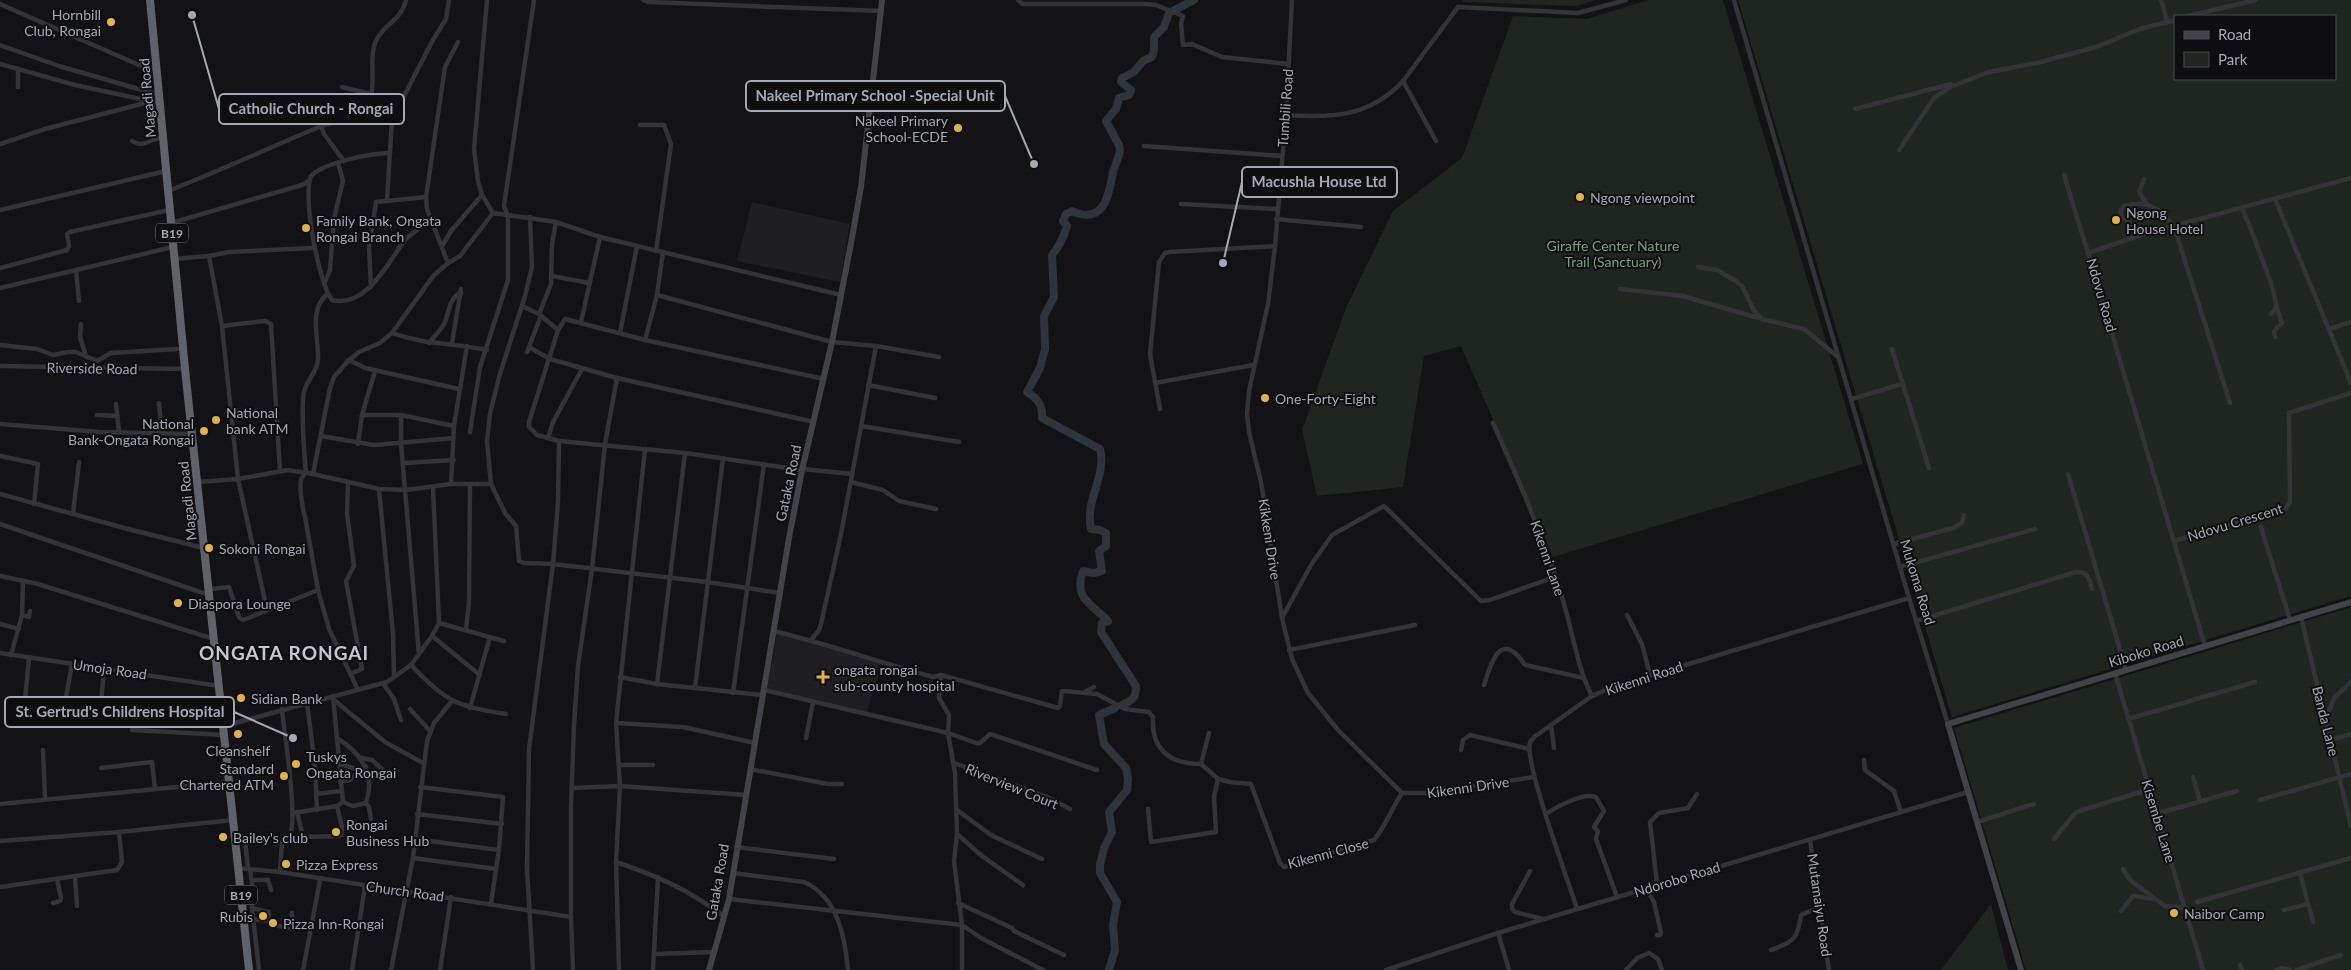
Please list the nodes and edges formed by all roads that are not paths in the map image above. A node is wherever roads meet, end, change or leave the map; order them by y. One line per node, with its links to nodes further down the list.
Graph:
1 (150, 0): 26 (highway, Magadi Road / B19)
2 (406, 0): 31 (street)
3 (449, 0): 45 (street)
4 (487, 0): 55 (street)
5 (534, 0): 66 (street)
6 (643, 0): 17 (street)
7 (882, 0): 17 (street, Gataka Road)
8 (1018, 0): 24 (street)
9 (1292, 0): 24 (street, Tumbili Road)
10 (1457, 0): 16 (street)
11 (1626, 0): 16 (street)
12 (1734, 0): 126 (street, Mukoma Road)
13 (2161, 0): 20 (street)
14 (2256, 0): 18 (street)
15 (0, 4): 26 (street)
16 (1458, 7): 27 (street)
17 (881, 11): 98 (street, Gataka Road)
18 (2192, 15)
19 (2174, 20): 20 (street)
20 (2167, 22): 28 (street)
21 (458, 42): 56 (street)
22 (0, 45): 32 (street)
23 (0, 64): 25 (street)
24 (1288, 64): 36 (street, Tumbili Road)
25 (18, 69): 29 (street); 33 (street)
26 (156, 69): 32 (highway, Magadi Road / B19)
27 (1403, 81): 36 (street); 41 (street)
28 (1963, 81): 35 (street); 44 (street)
29 (18, 87)
30 (342, 87): 31 (street)
31 (371, 94): 38 (street)
32 (159, 95): 34 (highway, Magadi Road / B19)
33 (148, 102): 34 (street); 42 (street)
34 (159, 104): 39 (highway, Magadi Road / B19)
35 (1855, 109)
36 (1286, 115): 46 (street, Tumbili Road)
37 (640, 125): 81 (street)
38 (321, 126): 47 (street); 54 (street)
39 (163, 137): 40 (street); 49 (highway, Magadi Road / B19)
40 (132, 141)
41 (1436, 141)
42 (0, 144)
43 (1144, 146): 46 (street)
44 (1899, 150)
45 (390, 154): 47 (street); 58 (street)
46 (1282, 156): 62 (street, Tumbili Road)
47 (344, 161): 48 (street)
48 (338, 163): 53 (street); 91 (street)
49 (166, 171): 54 (highway, Magadi Road / B19); 63 (street)
50 (2064, 174): 83 (street)
51 (2351, 178): 57 (street, Ndovu Road)
52 (2144, 179): 60 (street)
53 (309, 181): 71 (street); 80 (street)
54 (168, 191): 64 (highway, Magadi Road / B19)
55 (482, 194): 65 (street); 76 (street)
56 (426, 196): 58 (street); 69 (street)
57 (2275, 199): 61 (street, Ndovu Road); 109 (street)
58 (387, 200): 93 (street)
59 (1181, 204): 62 (street)
60 (2147, 204): 72 (street); 74 (street)
61 (2242, 208): 72 (street, Ndovu Road); 101 (street)
62 (1276, 209): 68 (street, Tumbili Road)
63 (0, 210)
64 (169, 210): 71 (highway, Magadi Road / B19); 88 (street)
65 (493, 213): 66 (street); 86 (street)
66 (508, 216): 67 (street); 123 (street)
67 (530, 217): 70 (street); 100 (street)
68 (1276, 219): 73 (street); 78 (street, Tumbili Road)
69 (430, 221): 76 (street); 93 (street)
70 (556, 222): 75 (street); 90 (street)
71 (171, 223): 79 (highway, Magadi Road / B19)
72 (2174, 226): 74 (street, Ndovu Road); 145 (street)
73 (1361, 227)
74 (2144, 234): 83 (street, Ndovu Road)
75 (600, 237): 77 (street); 92 (street)
76 (442, 246): 86 (street)
77 (637, 246): 81 (street); 112 (street)
78 (1275, 246): 130 (street, Kikkeni Drive); 136 (street)
79 (174, 247): 85 (highway, Magadi Road / B19); 89 (street)
80 (314, 248): 84 (street); 91 (street)
81 (656, 250): 82 (street)
82 (663, 252): 97 (street); 98 (street)
83 (2088, 253): 202 (street, Ndovu Road)
84 (209, 256): 85 (street); 108 (street)
85 (174, 259): 132 (highway, Magadi Road / B19)
86 (448, 263): 111 (street)
87 (1698, 267): 104 (street)
88 (0, 268)
89 (76, 270): 94 (street); 99 (street)
90 (552, 276): 92 (street); 103 (street)
91 (325, 282): 96 (street)
92 (589, 283): 105 (street)
93 (371, 287): 96 (street)
94 (0, 288)
95 (1620, 289): 104 (street)
96 (327, 294): 180 (street)
97 (657, 295): 114 (street); 115 (street)
98 (841, 295): 115 (street, Gataka Road)
99 (79, 302)
100 (522, 306): 103 (street); 189 (street)
101 (2276, 306): 102 (street); 113 (street)
102 (2272, 314)
103 (540, 315): 110 (street); 127 (street)
104 (1762, 320): 126 (street)
105 (581, 322): 110 (street); 112 (street)
106 (2351, 322): 109 (street)
107 (80, 324): 124 (street)
108 (222, 326): 179 (street); 184 (street)
109 (2329, 329): 137 (street)
110 (558, 330): 127 (street)
111 (392, 332): 116 (street); 128 (street)
112 (620, 332): 114 (street)
113 (2275, 337)
114 (645, 340): 135 (street)
115 (832, 342): 120 (street); 135 (street, Gataka Road)
116 (429, 343): 117 (street); 117 (street)
117 (452, 343): 119 (street)
118 (0, 345): 124 (street)
119 (467, 346): 123 (street); 140 (street)
120 (876, 346): 125 (street); 139 (street)
121 (177, 349): 124 (street)
122 (1892, 349): 138 (street)
123 (487, 350): 158 (street)
124 (86, 356)
125 (939, 357)
126 (1839, 358): 143 (street, Mukoma Road)
127 (550, 359): 131 (street); 163 (street)
128 (349, 360): 133 (street); 161 (street)
129 (0, 366): 132 (street, Riverside Road)
130 (1253, 366): 136 (street); 226 (street, Kikkeni Drive)
131 (582, 368): 134 (street); 163 (street)
132 (185, 369): 160 (highway, Magadi Road / B19)
133 (376, 371): 140 (street); 149 (street)
134 (617, 378): 152 (street); 168 (street)
135 (824, 379): 152 (street, Gataka Road)
136 (1155, 383): 147 (street)
137 (2351, 383)
138 (1902, 384): 143 (street); 177 (street)
139 (868, 385): 142 (street); 156 (street)
140 (459, 389): 155 (street)
141 (2351, 394): 202 (street, Ndovu Crescent)
142 (935, 398)
143 (1852, 398): 203 (street, Mukoma Road)
144 (159, 403): 159 (street)
145 (2230, 403)
146 (116, 404): 151 (street)
147 (1160, 409)
148 (97, 415): 151 (street)
149 (362, 415): 150 (street); 167 (street)
150 (401, 415): 155 (street); 166 (street)
151 (118, 416): 157 (street)
152 (814, 422): 178 (street, Gataka Road)
153 (1493, 423): 210 (street, Kikenni Lane)
154 (0, 424): 157 (street)
155 (454, 426): 162 (street)
156 (861, 426): 165 (street); 182 (street)
157 (120, 432): 159 (street)
158 (470, 432)
159 (162, 433): 160 (street)
160 (192, 434): 185 (highway, Magadi Road / B19)
161 (321, 436): 167 (street); 181 (street)
162 (454, 438): 166 (street); 173 (street)
163 (548, 438): 164 (street)
164 (559, 441): 168 (street); 205 (street)
165 (959, 442)
166 (401, 443): 167 (street); 175 (street)
167 (358, 444)
168 (605, 444): 169 (street); 207 (street)
169 (645, 449): 170 (street); 208 (street)
170 (685, 453): 172 (street); 211 (street)
171 (0, 456): 195 (street)
172 (723, 458): 176 (street); 213 (street)
173 (454, 460): 175 (street); 188 (street)
174 (79, 462): 197 (street)
175 (404, 463): 193 (street)
176 (764, 464): 178 (street); 215 (street)
177 (1929, 468)
178 (803, 469): 182 (street); 218 (street, Gataka Road)
179 (280, 471): 180 (street); 184 (street)
180 (306, 472): 181 (street); 216 (street)
181 (313, 474): 187 (street)
182 (852, 474): 186 (street)
183 (2068, 474): 249 (street)
184 (238, 479): 185 (street); 221 (street)
185 (198, 482): 204 (highway, Magadi Road / B19)
186 (851, 482): 196 (street); 238 (street)
187 (348, 483): 192 (street); 251 (street)
188 (451, 484): 190 (street); 191 (street)
189 (491, 484): 190 (street); 205 (street)
190 (470, 485): 233 (street)
191 (433, 487): 193 (street); 229 (street)
192 (379, 490): 193 (street); 254 (street)
193 (406, 490): 243 (street)
194 (0, 494): 195 (street)
195 (34, 504): 197 (street)
196 (936, 510)
197 (73, 514): 204 (street)
198 (1964, 515): 203 (street)
199 (0, 524): 217 (street)
200 (2261, 528): 227 (street)
201 (2035, 530): 206 (street)
202 (2174, 541): 240 (street, Ndovu Road)
203 (1894, 544): 206 (street, Mukoma Road)
204 (204, 548): 217 (highway, Magadi Road / B19)
205 (553, 564): 207 (street); 411 (street)
206 (1900, 567): 219 (street, Mukoma Road)
207 (592, 569): 208 (street); 327 (street)
208 (631, 574): 211 (street); 256 (street)
209 (0, 576): 212 (street)
210 (1556, 577): 226 (street); 257 (street, Kikenni Lane)
211 (670, 578): 213 (street); 261 (street)
212 (23, 581): 223 (street); 237 (street)
213 (707, 582): 215 (street); 265 (street)
214 (2092, 588): 228 (street)
215 (748, 589): 218 (street); 268 (street)
216 (318, 590): 221 (street); 251 (street)
217 (210, 592): 221 (street); 237 (highway, Magadi Road / B19)
218 (780, 593): 234 (street, Gataka Road)
219 (1909, 598): 228 (street, Mukoma Road); 253 (street, Kikenni Road)
220 (2351, 602): 225 (street, Kiboko Road)
221 (267, 610)
222 (30, 611): 223 (street)
223 (22, 615): 232 (street)
224 (1627, 615): 253 (street)
225 (2301, 617): 227 (street, Kiboko Road); 281 (street, Banda Lane)
226 (1282, 618): 241 (street, Kikkeni Drive)
227 (2290, 620): 240 (street, Kiboko Road)
228 (1916, 621): 286 (street, Mukoma Road)
229 (439, 623): 233 (street); 235 (street)
230 (0, 624): 232 (street)
231 (1415, 625): 241 (street)
232 (19, 629): 244 (street)
233 (466, 629): 236 (street)
234 (774, 631): 238 (street); 267 (street, Gataka Road)
235 (432, 636): 243 (street); 255 (street)
236 (490, 637): 239 (street); 255 (street)
237 (214, 639): 263 (highway, Magadi Road / B19)
238 (811, 640): 252 (street)
239 (504, 641)
240 (2205, 646): 249 (street, Kiboko Road)
241 (1289, 650): 333 (street, Kikkeni Drive)
242 (0, 653): 244 (street, Umoja Road)
243 (419, 654): 247 (street)
244 (12, 655): 245 (street, Umoja Road)
245 (28, 658): 246 (street, Umoja Road); 284 (street)
246 (72, 664): 248 (street, Umoja Road); 275 (street)
247 (411, 665): 254 (street); 272 (street)
248 (104, 668): 263 (street, Umoja Road); 275 (street)
249 (2126, 670): 250 (street, Kiboko Road)
250 (2115, 673): 282 (street, Kisembe Lane); 286 (street, Kiboko Road)
251 (350, 674): 266 (street)
252 (941, 675): 269 (street); 291 (street)
253 (1650, 675): 270 (street, Kikenni Road)
254 (394, 676): 260 (street)
255 (480, 676): 277 (street)
256 (620, 677): 261 (street); 285 (street)
257 (1584, 678): 262 (street); 270 (street, Kikenni Lane)
258 (2255, 682): 282 (street)
259 (2351, 682): 281 (street)
260 (383, 683): 266 (street); 283 (street)
261 (657, 684): 265 (street)
262 (1484, 685)
263 (219, 686): 288 (highway, Magadi Road / B19)
264 (1094, 687): 269 (street)
265 (695, 688): 268 (street)
266 (358, 690): 271 (street)
267 (763, 692): 268 (street); 274 (street); 298 (street, Gataka Road)
268 (733, 693)
269 (1083, 693): 308 (street)
270 (1592, 696): 287 (street, Kikenni Road)
271 (333, 698): 276 (street); 295 (street); 305 (street)
272 (452, 701): 277 (street); 290 (street)
273 (50, 702): 275 (street)
274 (813, 702): 291 (street); 296 (street)
275 (65, 703)
276 (307, 703): 278 (street); 334 (street)
277 (470, 708): 280 (street)
278 (282, 709): 288 (street); 350 (street)
279 (410, 709): 290 (street)
280 (506, 714)
281 (2325, 718): 297 (street, Banda Lane)
282 (2128, 719): 329 (street, Kisembe Lane)
283 (401, 720)
284 (23, 721)
285 (616, 724): 298 (street); 309 (street)
286 (1948, 724): 332 (street, Mukoma Road)
287 (1551, 725): 299 (street); 300 (street, Kikenni Road)
288 (224, 726): 294 (highway, Magadi Road / B19)
289 (132, 730): 294 (street)
290 (430, 731): 305 (street)
291 (948, 733): 306 (street); 316 (street)
292 (1209, 733): 308 (street)
293 (2351, 734): 297 (street)
294 (225, 735): 322 (highway, Magadi Road / B19)
295 (337, 738): 303 (street); 307 (street)
296 (806, 738)
297 (2330, 740): 320 (street, Banda Lane)
298 (755, 743): 315 (street, Gataka Road)
299 (1554, 748)
300 (1529, 749): 302 (street); 318 (street)
301 (43, 750): 337 (street)
302 (1461, 750)
303 (360, 757): 312 (street); 313 (street)
304 (1864, 760): 349 (street)
305 (423, 763): 326 (street)
306 (954, 763): 345 (street, Riverview Court); 348 (street)
307 (339, 764): 314 (street); 323 (street)
308 (1201, 764): 321 (street)
309 (618, 766): 310 (street); 325 (street)
310 (653, 766)
311 (101, 768): 328 (street)
312 (366, 768): 314 (street); 341 (street)
313 (382, 769)
314 (360, 770): 323 (street)
315 (750, 770): 324 (street); 336 (street, Gataka Road)
316 (1097, 770)
317 (2351, 774): 320 (street)
318 (1534, 777): 333 (street, Kikenni Drive); 352 (street)
319 (2193, 777): 339 (street)
320 (2339, 777): 338 (street); 358 (street, Banda Lane)
321 (1218, 779): 333 (street, Kikenni Close); 346 (street)
322 (230, 782): 328 (street); 355 (highway, Magadi Road / B19)
323 (340, 782): 330 (street)
324 (842, 784)
325 (620, 786): 327 (street); 336 (street); 372 (street)
326 (420, 787): 351 (street); 357 (street)
327 (572, 788): 414 (street)
328 (155, 789): 337 (street)
329 (2150, 789): 353 (street, Kisembe Lane); 362 (street)
330 (341, 791): 334 (street); 340 (street)
331 (2237, 791): 339 (street)
332 (1968, 792): 349 (street, Ndorobo Road); 356 (street, Mukoma Road)
333 (1402, 793)
334 (316, 794): 347 (street)
335 (1697, 794): 386 (street)
336 (746, 795): 366 (street, Gataka Road)
337 (45, 799): 342 (street)
338 (2260, 800)
339 (2200, 801): 353 (street)
340 (343, 802): 341 (street); 344 (street)
341 (366, 803): 354 (street)
342 (0, 804)
343 (2034, 804): 356 (street)
344 (338, 806): 347 (street); 350 (street)
345 (1070, 809)
346 (1148, 809)
347 (317, 810): 350 (street)
348 (957, 810): 360 (street); 370 (street)
349 (1901, 812): 364 (street, Ndorobo Road)
350 (295, 813): 378 (street)
351 (417, 814): 357 (street); 361 (street)
352 (1546, 814): 394 (street); 408 (street)
353 (2156, 814): 407 (street, Kisembe Lane)
354 (371, 819)
355 (233, 820): 359 (street); 373 (highway, Magadi Road / B19)
356 (1977, 822): 450 (street, Mukoma Road)
357 (502, 824): 367 (street)
358 (2351, 826)
359 (119, 832): 365 (street); 381 (street)
360 (957, 834): 387 (street); 402 (street)
361 (414, 839): 367 (street); 368 (street)
362 (2054, 839)
363 (244, 840): 374 (street)
364 (1810, 840): 386 (street, Ndorobo Road); 404 (street, Mutamaiyu Road)
365 (0, 841)
366 (736, 847): 371 (street); 380 (street, Gataka Road)
367 (499, 850): 375 (street)
368 (413, 858): 375 (street); 392 (street)
369 (2351, 858): 379 (street)
370 (1042, 859)
371 (834, 860)
372 (616, 862): 382 (street); 439 (street)
373 (238, 868): 374 (street, Church Road); 397 (highway, Magadi Road / B19)
374 (249, 869): 378 (street, Church Road); 384 (street)
375 (496, 869): 401 (street)
376 (2123, 869): 398 (street)
377 (1530, 871): 417 (street)
378 (280, 872): 385 (street, Church Road)
379 (2300, 873): 399 (street); 403 (street)
380 (733, 874): 396 (street, Gataka Road); 412 (street)
381 (75, 876): 383 (street); 405 (street)
382 (658, 877): 415 (street); 426 (street)
383 (57, 879): 389 (street); 400 (street)
384 (253, 880): 391 (street); 395 (street)
385 (320, 880): 388 (street, Church Road); 433 (street)
386 (1657, 884): 390 (street, Ndorobo Road)
387 (1023, 885)
388 (365, 886): 392 (street, Church Road); 434 (street)
389 (0, 887)
390 (1646, 888): 394 (street, Ndorobo Road); 423 (street)
391 (270, 890)
392 (406, 891): 393 (street, Church Road); 435 (street)
393 (451, 897): 401 (street, Church Road); 436 (street)
394 (1617, 897): 408 (street, Ndorobo Road)
395 (251, 899): 397 (street); 406 (street)
396 (729, 899): 412 (street); 415 (street, Gataka Road)
397 (241, 900): 420 (highway, Magadi Road / B19)
398 (2156, 900): 407 (street); 410 (street)
399 (2197, 902)
400 (53, 903)
401 (491, 903): 411 (street, Church Road)
402 (958, 903): 421 (street); 427 (street)
403 (2308, 904): 409 (street); 419 (street)
404 (1820, 905): 424 (street); 449 (street, Mutamaiyu Road)
405 (77, 906)
406 (252, 908): 416 (street); 418 (street)
407 (2185, 908): 451 (street, Kisembe Lane)
408 (1577, 909): 417 (street, Ndorobo Road)
409 (2284, 910)
410 (2121, 911)
411 (529, 912): 414 (street, Church Road); 437 (street)
412 (835, 912): 421 (street); 442 (street)
413 (292, 913): 418 (street)
414 (571, 917): 438 (street)
415 (725, 917): 425 (street, Gataka Road)
416 (254, 919): 418 (street); 420 (street); 429 (street)
417 (1544, 920): 422 (street, Ndorobo Road)
418 (268, 921)
419 (2313, 922)
420 (244, 924): 430 (highway, Magadi Road / B19)
421 (962, 925): 443 (street); 444 (street)
422 (1498, 933): 445 (street, Ndorobo Road); 446 (street)
423 (1657, 935)
424 (1771, 950)
425 (715, 952): 426 (street); 441 (street, Gataka Road)
426 (655, 954): 440 (street)
427 (1064, 955)
428 (2341, 955): 454 (street)
429 (258, 958): 430 (street); 432 (street)
430 (248, 960): 431 (highway, Magadi Road / B19)
431 (249, 970)
432 (259, 970)
433 (303, 970)
434 (352, 970)
435 (391, 970)
436 (440, 970)
437 (534, 970)
438 (573, 970)
439 (619, 970)
440 (653, 970)
441 (709, 970)
442 (848, 970)
443 (962, 970)
444 (1043, 970)
445 (1389, 970)
446 (1509, 970)
447 (1626, 970): 448 (street)
448 (1662, 970)
449 (1828, 970)
450 (2021, 970)
451 (2203, 970)
452 (2276, 970): 453 (street)
453 (2290, 970)
454 (2297, 970)

